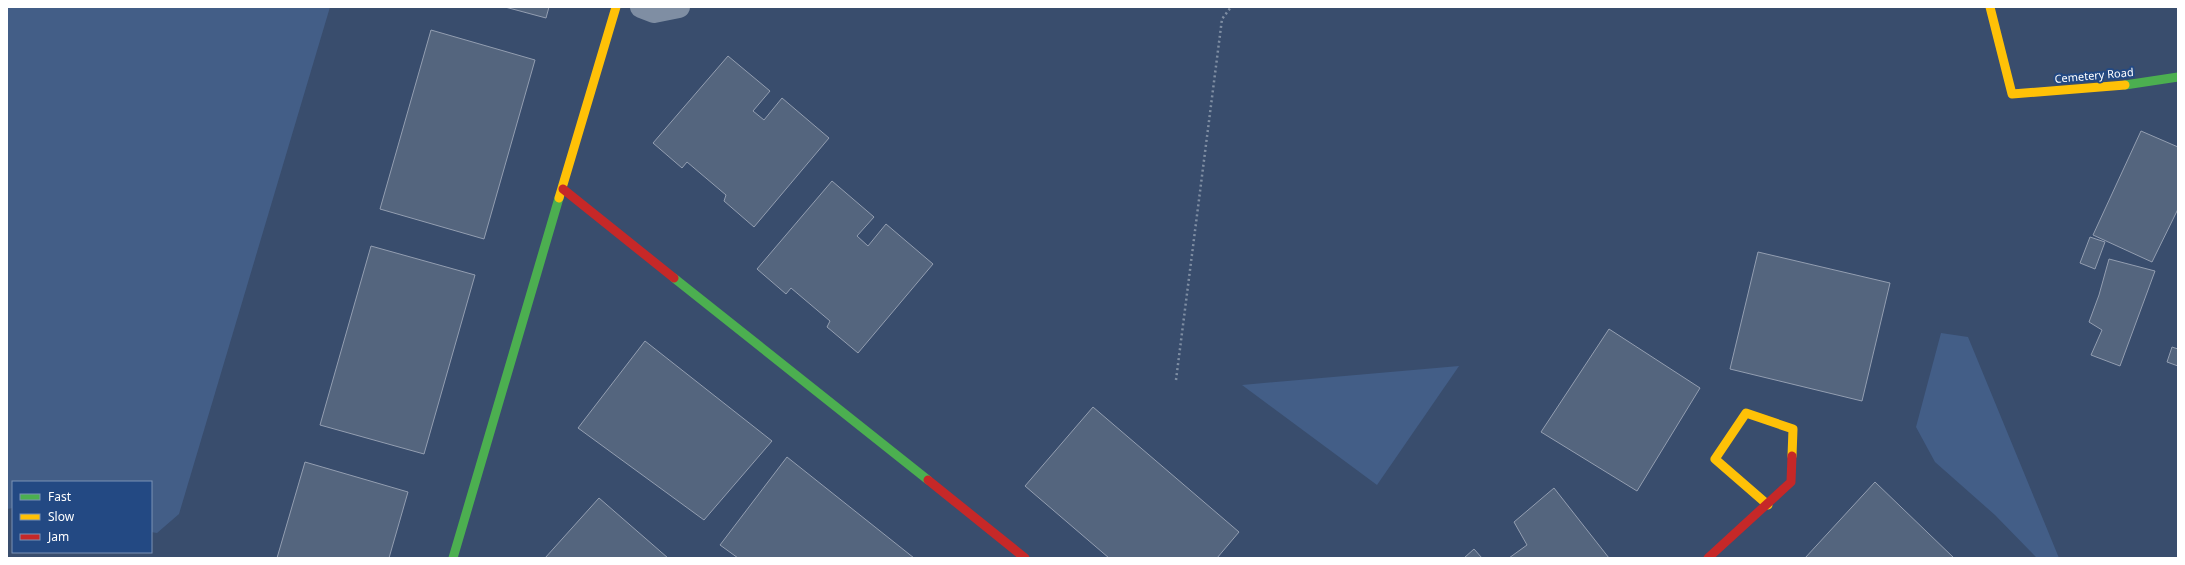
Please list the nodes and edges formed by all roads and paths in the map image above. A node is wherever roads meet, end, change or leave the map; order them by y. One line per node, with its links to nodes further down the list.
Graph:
1 (616, 7): 7 (street)
2 (641, 7): 3 (street)
3 (679, 7)
4 (1231, 7): 8 (path)
5 (1990, 7): 6 (street, Cemetery Road)
6 (2178, 77)
7 (563, 189): 10 (street); 11 (street)
8 (1176, 380)
9 (1768, 505): 9 (street); 12 (street)
10 (453, 558)
11 (1025, 558)
12 (1708, 558)

